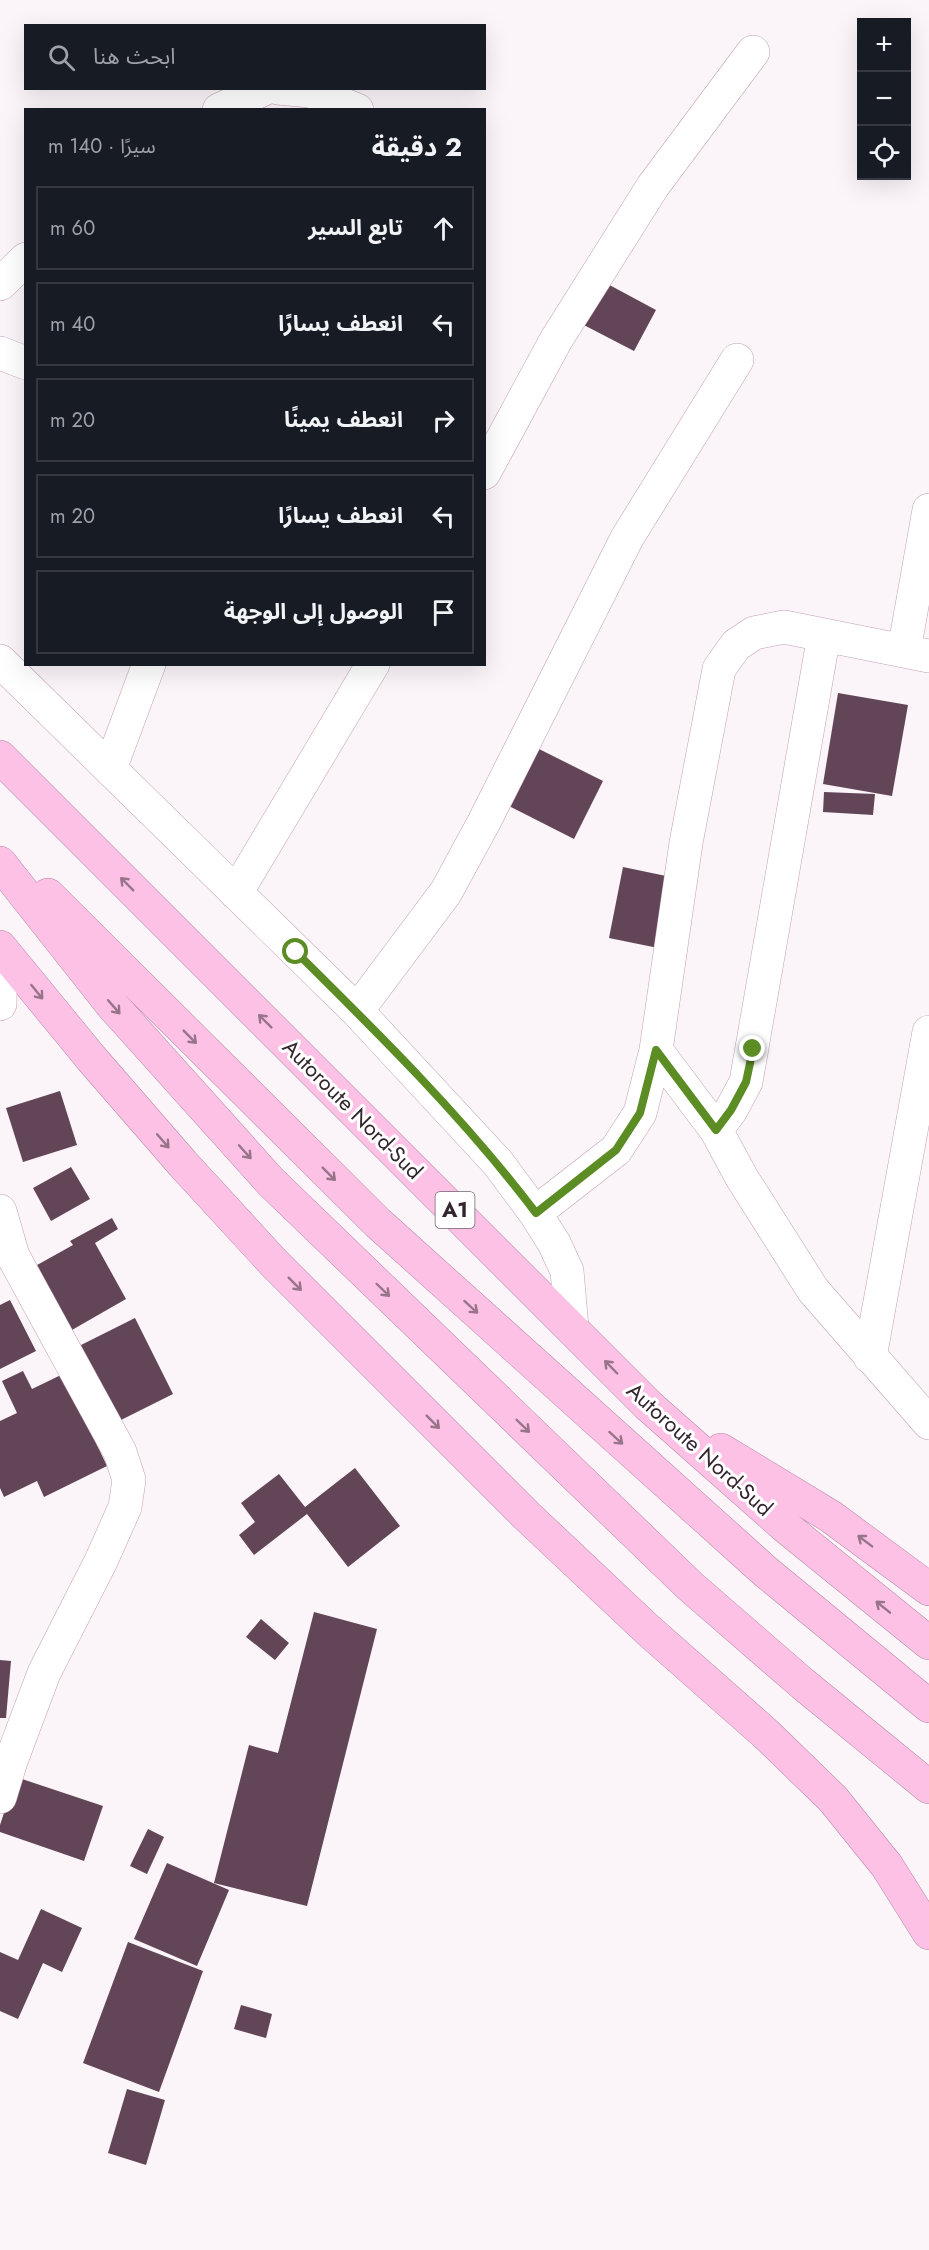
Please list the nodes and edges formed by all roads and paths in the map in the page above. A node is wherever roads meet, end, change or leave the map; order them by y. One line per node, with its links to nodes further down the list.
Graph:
1 (753, 52): 11 (street)
2 (262, 90): 4 (street)
3 (299, 90): 5 (street)
4 (223, 108)
5 (352, 108)
6 (24, 261): 7 (street)
7 (0, 284)
8 (0, 353): 10 (street)
9 (737, 360): 26 (street)
10 (24, 362)
11 (486, 468)
12 (929, 510): 14 (street)
13 (824, 635): 14 (street); 28 (street); 29 (street)
14 (917, 653)
15 (0, 661): 19 (street)
16 (148, 666): 19 (street)
17 (372, 666): 22 (street)
18 (0, 757): 32 (highway, Autoroute Nord-Sud / A1, one-way to 18)
19 (110, 769): 22 (street)
20 (0, 848): 38 (highway, one-way to 38)
21 (0, 863): 39 (highway, one-way to 39)
22 (236, 893): 26 (street)
23 (1, 948): 24 (street); 41 (highway, one-way to 41)
24 (0, 991): 25 (street)
25 (0, 1004)
26 (357, 1011): 31 (street)
27 (929, 1032): 33 (street)
28 (656, 1050): 29 (street); 31 (street)
29 (716, 1130): 33 (street)
30 (0, 1211): 40 (street)
31 (536, 1213): 32 (street)
32 (572, 1328): 34 (highway, Autoroute Nord-Sud / A1, one-way to 32)
33 (870, 1357): 35 (street)
34 (649, 1406): 36 (highway, one-way to 34); 37 (highway, Autoroute Nord-Sud / A1, one-way to 34)
35 (929, 1423)
36 (929, 1589)
37 (929, 1643)
38 (929, 1706)
39 (929, 1787)
40 (0, 1797)
41 (929, 1933)

